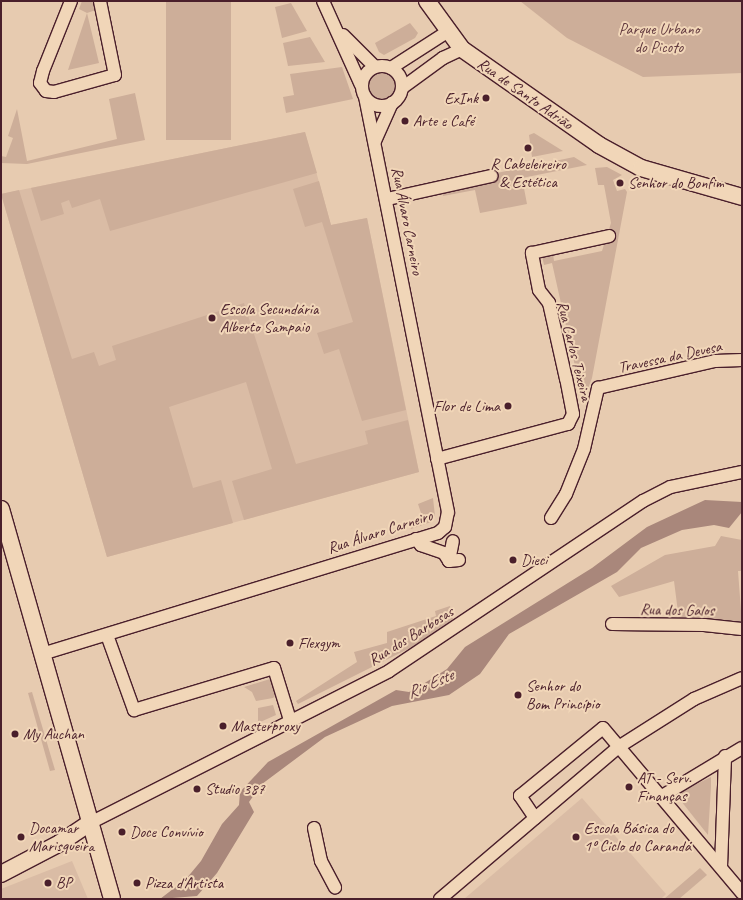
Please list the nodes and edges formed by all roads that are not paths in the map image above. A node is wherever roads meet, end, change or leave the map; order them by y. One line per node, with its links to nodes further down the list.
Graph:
1 (71, 1): 2 (street)
2 (100, 1)
3 (323, 1): 5 (street)
4 (427, 1): 6 (main road, Rua de Santo Adrião)
5 (338, 30): 8 (street); 10 (street, Rua Álvaro Carneiro)
6 (447, 32): 7 (main road, Rua de Santo Adrião); 9 (street)
7 (462, 49): 11 (street); 16 (main road, Rua de Santo Adrião)
8 (375, 67): 9 (street); 10 (street)
9 (391, 68): 11 (street)
10 (361, 85): 12 (street, Rua Álvaro Carneiro)
11 (402, 88): 13 (street)
12 (365, 97): 13 (street); 14 (street, Rua Álvaro Carneiro)
13 (392, 104): 14 (street)
14 (375, 141): 17 (street, Rua Álvaro Carneiro)
15 (492, 176): 17 (street)
16 (742, 197)
17 (387, 199): 20 (street, Rua Álvaro Carneiro)
18 (609, 236): 20 (street, Rua Carlos Teixeira)
19 (742, 360): 23 (street, Travessa da Devesa)
20 (437, 459): 24 (street, Rua Álvaro Carneiro)
21 (742, 472): 31 (street, Rua dos Barbosas)
22 (1, 508): 29 (main road)
23 (551, 518)
24 (416, 539): 25 (street); 28 (street, Rua Álvaro Carneiro)
25 (453, 541)
26 (612, 624): 27 (street, Rua dos Galos)
27 (742, 629)
28 (108, 635): 29 (street, Rua Álvaro Carneiro); 31 (street)
29 (42, 654): 37 (main road)
30 (742, 678): 32 (street)
31 (290, 720): 37 (street, Rua dos Barbosas)
32 (620, 746): 35 (street); 36 (street); 36 (street)
33 (742, 748): 34 (street)
34 (724, 756): 35 (street); 39 (street)
35 (662, 796): 39 (street)
36 (535, 818): 44 (street)
37 (90, 823): 40 (main road); 43 (main road)
38 (314, 828): 41 (street)
39 (721, 867): 42 (street)
40 (1, 874)
41 (335, 887)
42 (742, 893)
43 (112, 899)
44 (440, 899)

